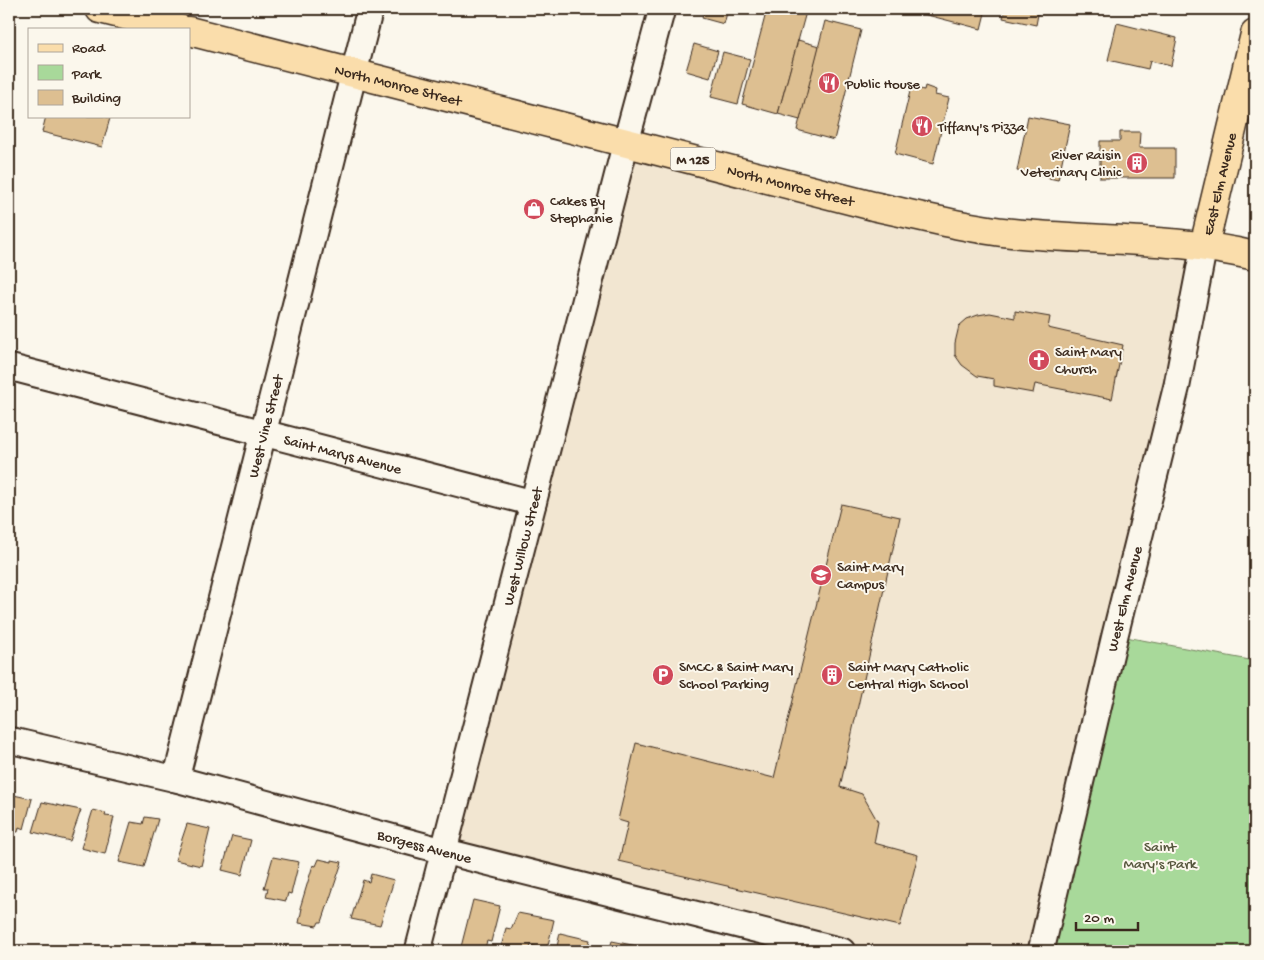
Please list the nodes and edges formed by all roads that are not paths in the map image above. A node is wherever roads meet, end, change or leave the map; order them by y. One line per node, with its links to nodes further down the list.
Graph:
1 (100, 9): 4 (main road)
2 (370, 9): 7 (street, West Vine Street)
3 (662, 9): 8 (street, West Willow Street)
4 (176, 28)
5 (190, 31): 7 (main road, North Monroe Street / M 125)
6 (1255, 34): 9 (main road, East Elm Avenue)
7 (353, 72): 8 (main road, North Monroe Street / M 125); 12 (street, West Vine Street)
8 (626, 142): 9 (main road, North Monroe Street / M 125); 13 (street, West Willow Street)
9 (1204, 246): 10 (main road, North Monroe Street / M 125); 19 (street, West Elm Avenue)
10 (1255, 256)
11 (9, 367): 12 (street, Saint Marys Avenue)
12 (263, 432): 13 (street, Saint Marys Avenue); 15 (street, West Vine Street)
13 (533, 503): 16 (street, West Willow Street)
14 (9, 740): 15 (street, Borgess Avenue)
15 (176, 779): 16 (street, Borgess Avenue)
16 (443, 851): 17 (street, West Willow Street); 18 (street, Borgess Avenue)
17 (418, 951)
18 (842, 951)
19 (1040, 951)

